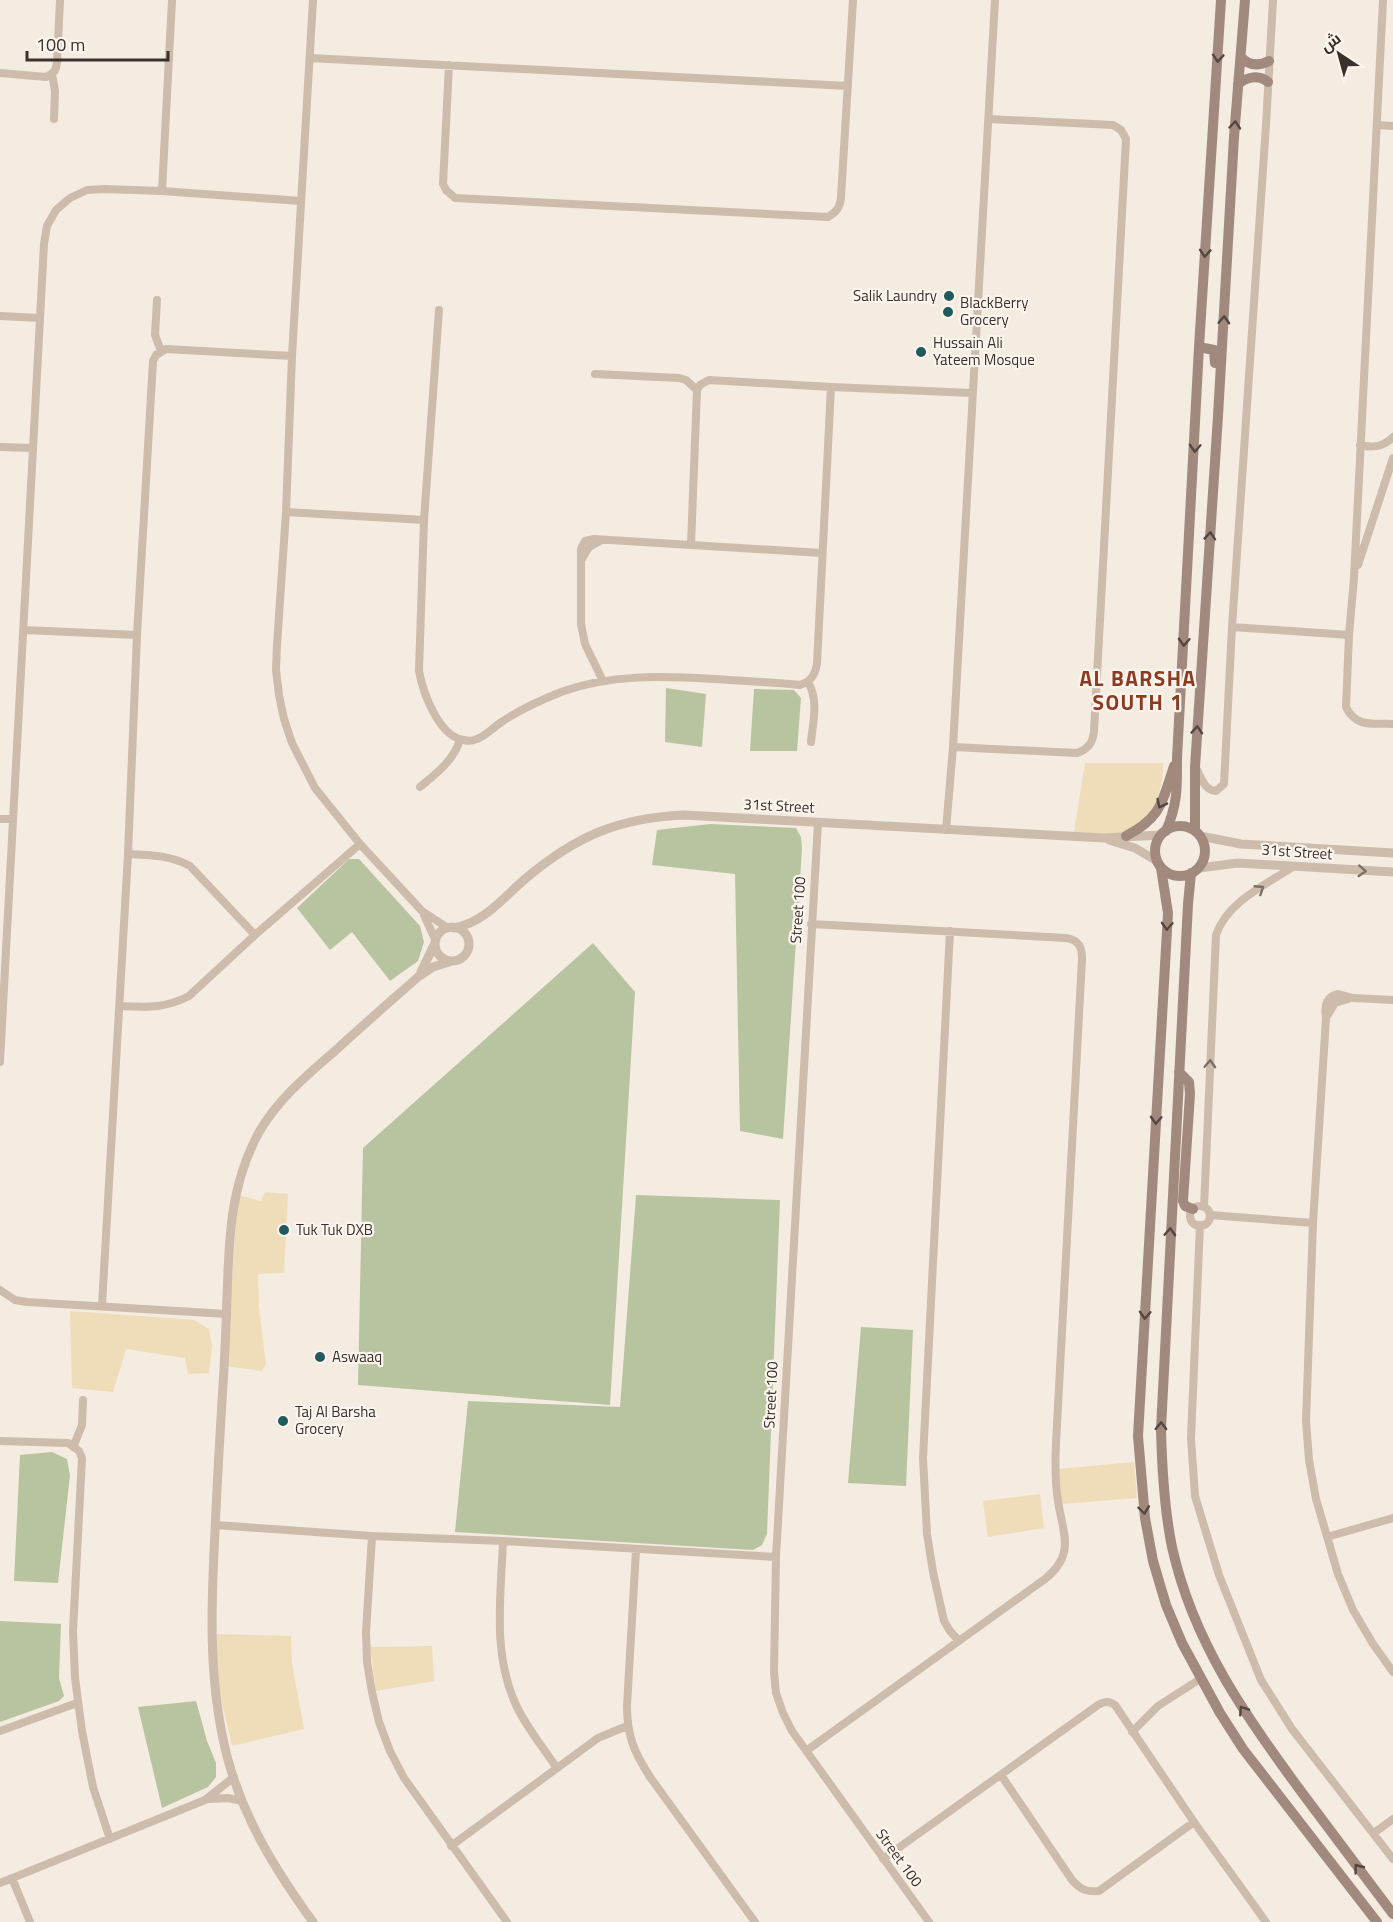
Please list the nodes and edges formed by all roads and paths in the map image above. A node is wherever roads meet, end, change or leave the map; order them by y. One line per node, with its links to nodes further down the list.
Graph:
1 (60, 0): 15 (street)
2 (172, 0): 23 (street)
3 (313, 0): 11 (street)
4 (853, 0): 18 (street)
5 (995, 0): 20 (street)
6 (1245, 0): 10 (main road)
7 (1273, 0): 12 (street)
8 (1383, 0): 21 (street)
9 (1220, 3): 29 (main road, one-way to 29)
10 (1241, 57): 12 (main road); 17 (main road)
11 (310, 58): 13 (street); 24 (street)
12 (1269, 61): 16 (street)
13 (449, 65): 18 (street); 18 (street)
14 (0, 73): 15 (street)
15 (52, 74): 19 (street)
16 (1268, 82): 17 (main road); 47 (street)
17 (1238, 84): 36 (main road, one-way to 17)
18 (848, 86)
19 (54, 119)
20 (989, 119): 35 (street); 56 (street)
21 (1377, 125): 22 (street); 38 (street)
22 (1393, 126)
23 (162, 191): 24 (street); 28 (street)
24 (301, 201): 31 (street)
25 (157, 300): 30 (street)
26 (439, 310): 43 (street)
27 (0, 316): 28 (street)
28 (40, 318): 40 (street)
29 (1199, 347): 36 (main road); 57 (main road, one-way to 57)
30 (161, 351): 31 (street); 49 (street)
31 (292, 356): 42 (street)
32 (595, 374): 34 (street)
33 (831, 387): 34 (street); 35 (street); 45 (street)
34 (697, 390): 44 (street)
35 (972, 393): 56 (street)
36 (1218, 416): 58 (main road, one-way to 36)
37 (1393, 437): 38 (street)
38 (1360, 445): 46 (street)
39 (0, 447): 40 (street)
40 (32, 448): 48 (street)
41 (1393, 458): 46 (street)
42 (286, 512): 43 (street); 68 (street)
43 (424, 520): 54 (street)
44 (691, 545): 45 (street); 51 (street)
45 (821, 553): 52 (street)
46 (1354, 578): 50 (street)
47 (1232, 627): 50 (street); 58 (street)
48 (24, 630): 49 (street); 61 (street)
49 (137, 634): 70 (street)
50 (1349, 635): 53 (street)
51 (603, 681): 52 (street); 54 (street)
52 (808, 682): 55 (street)
53 (1393, 724)
54 (460, 740): 59 (street)
55 (811, 742)
56 (953, 747): 63 (street)
57 (1177, 758): 64 (main road); 66 (main road, one-way to 66)
58 (1195, 767): 65 (main road)
59 (420, 787)
60 (0, 819): 61 (street)
61 (13, 819): 87 (street)
62 (818, 823): 63 (street, 31st Street); 76 (street, 31st Street); 77 (street, Street 100)
63 (946, 830): 67 (street, 31st Street)
64 (1163, 833): 65 (main road); 66 (street, 31st Street); 71 (main road)
65 (1197, 833): 69 (street, 31st Street); 73 (main road)
66 (1126, 836): 67 (street, 31st Street)
67 (1104, 838): 71 (street, 31st Street)
68 (360, 844): 75 (street); 80 (street)
69 (1393, 853)
70 (128, 854): 80 (street); 86 (street)
71 (1159, 864): 73 (main road); 108 (main road, one-way to 108)
72 (1293, 867): 73 (street, 31st Street); 74 (street, 31st Street, one-way to 74); 89 (street, one-way to 72)
73 (1195, 871): 88 (main road)
74 (1393, 872)
75 (422, 911): 78 (street); 81 (street)
76 (483, 917): 78 (street); 82 (street)
77 (811, 924): 79 (street); 105 (street, Street 100)
78 (451, 928): 81 (street); 82 (street)
79 (950, 931): 106 (street); 106 (street)
80 (255, 935): 86 (street)
81 (435, 942): 83 (street); 84 (street)
82 (470, 944): 83 (street)
83 (449, 962): 84 (street)
84 (418, 977): 95 (street)
85 (1393, 1000): 91 (street)
86 (119, 1006): 94 (street)
87 (0, 1062)
88 (1179, 1072): 89 (main road); 128 (main road, one-way to 88)
89 (1198, 1208): 90 (street); 92 (street)
90 (1210, 1215): 91 (street); 92 (street)
91 (1313, 1222): 102 (street)
92 (1200, 1226): 121 (street)
93 (0, 1290): 94 (street)
94 (102, 1305): 95 (street)
95 (226, 1314): 100 (street)
96 (83, 1400): 98 (street)
97 (0, 1441): 98 (street)
98 (74, 1445): 109 (street)
99 (1393, 1518): 102 (street)
100 (215, 1525): 101 (street); 116 (street)
101 (372, 1536): 103 (street); 123 (street)
102 (1327, 1537): 107 (street)
103 (503, 1540): 104 (street); 114 (street)
104 (636, 1550): 105 (street); 110 (street)
105 (776, 1557): 113 (street, Street 100)
106 (958, 1640): 113 (street)
107 (1393, 1672)
108 (1200, 1678): 112 (street); 135 (main road)
109 (77, 1703): 111 (street); 122 (street)
110 (627, 1726): 114 (street); 132 (street)
111 (0, 1731)
112 (1132, 1732): 115 (street); 120 (street)
113 (806, 1751): 124 (street, Street 100)
114 (556, 1767): 123 (street)
115 (1001, 1775): 120 (street); 124 (street)
116 (234, 1777): 117 (street); 118 (street)
117 (205, 1800): 118 (street); 122 (street)
118 (242, 1801): 130 (street)
119 (1393, 1819): 121 (street)
120 (1194, 1822): 134 (street)
121 (1374, 1833): 125 (street)
122 (110, 1839): 126 (street)
123 (451, 1846): 131 (street)
124 (883, 1859): 133 (street, Street 100)
125 (1393, 1859)
126 (12, 1878): 127 (street); 129 (street)
127 (0, 1883)
128 (1393, 1914)
129 (30, 1922)
130 (313, 1922)
131 (507, 1922)
132 (755, 1922)
133 (929, 1922)
134 (1266, 1922)
135 (1377, 1922)

